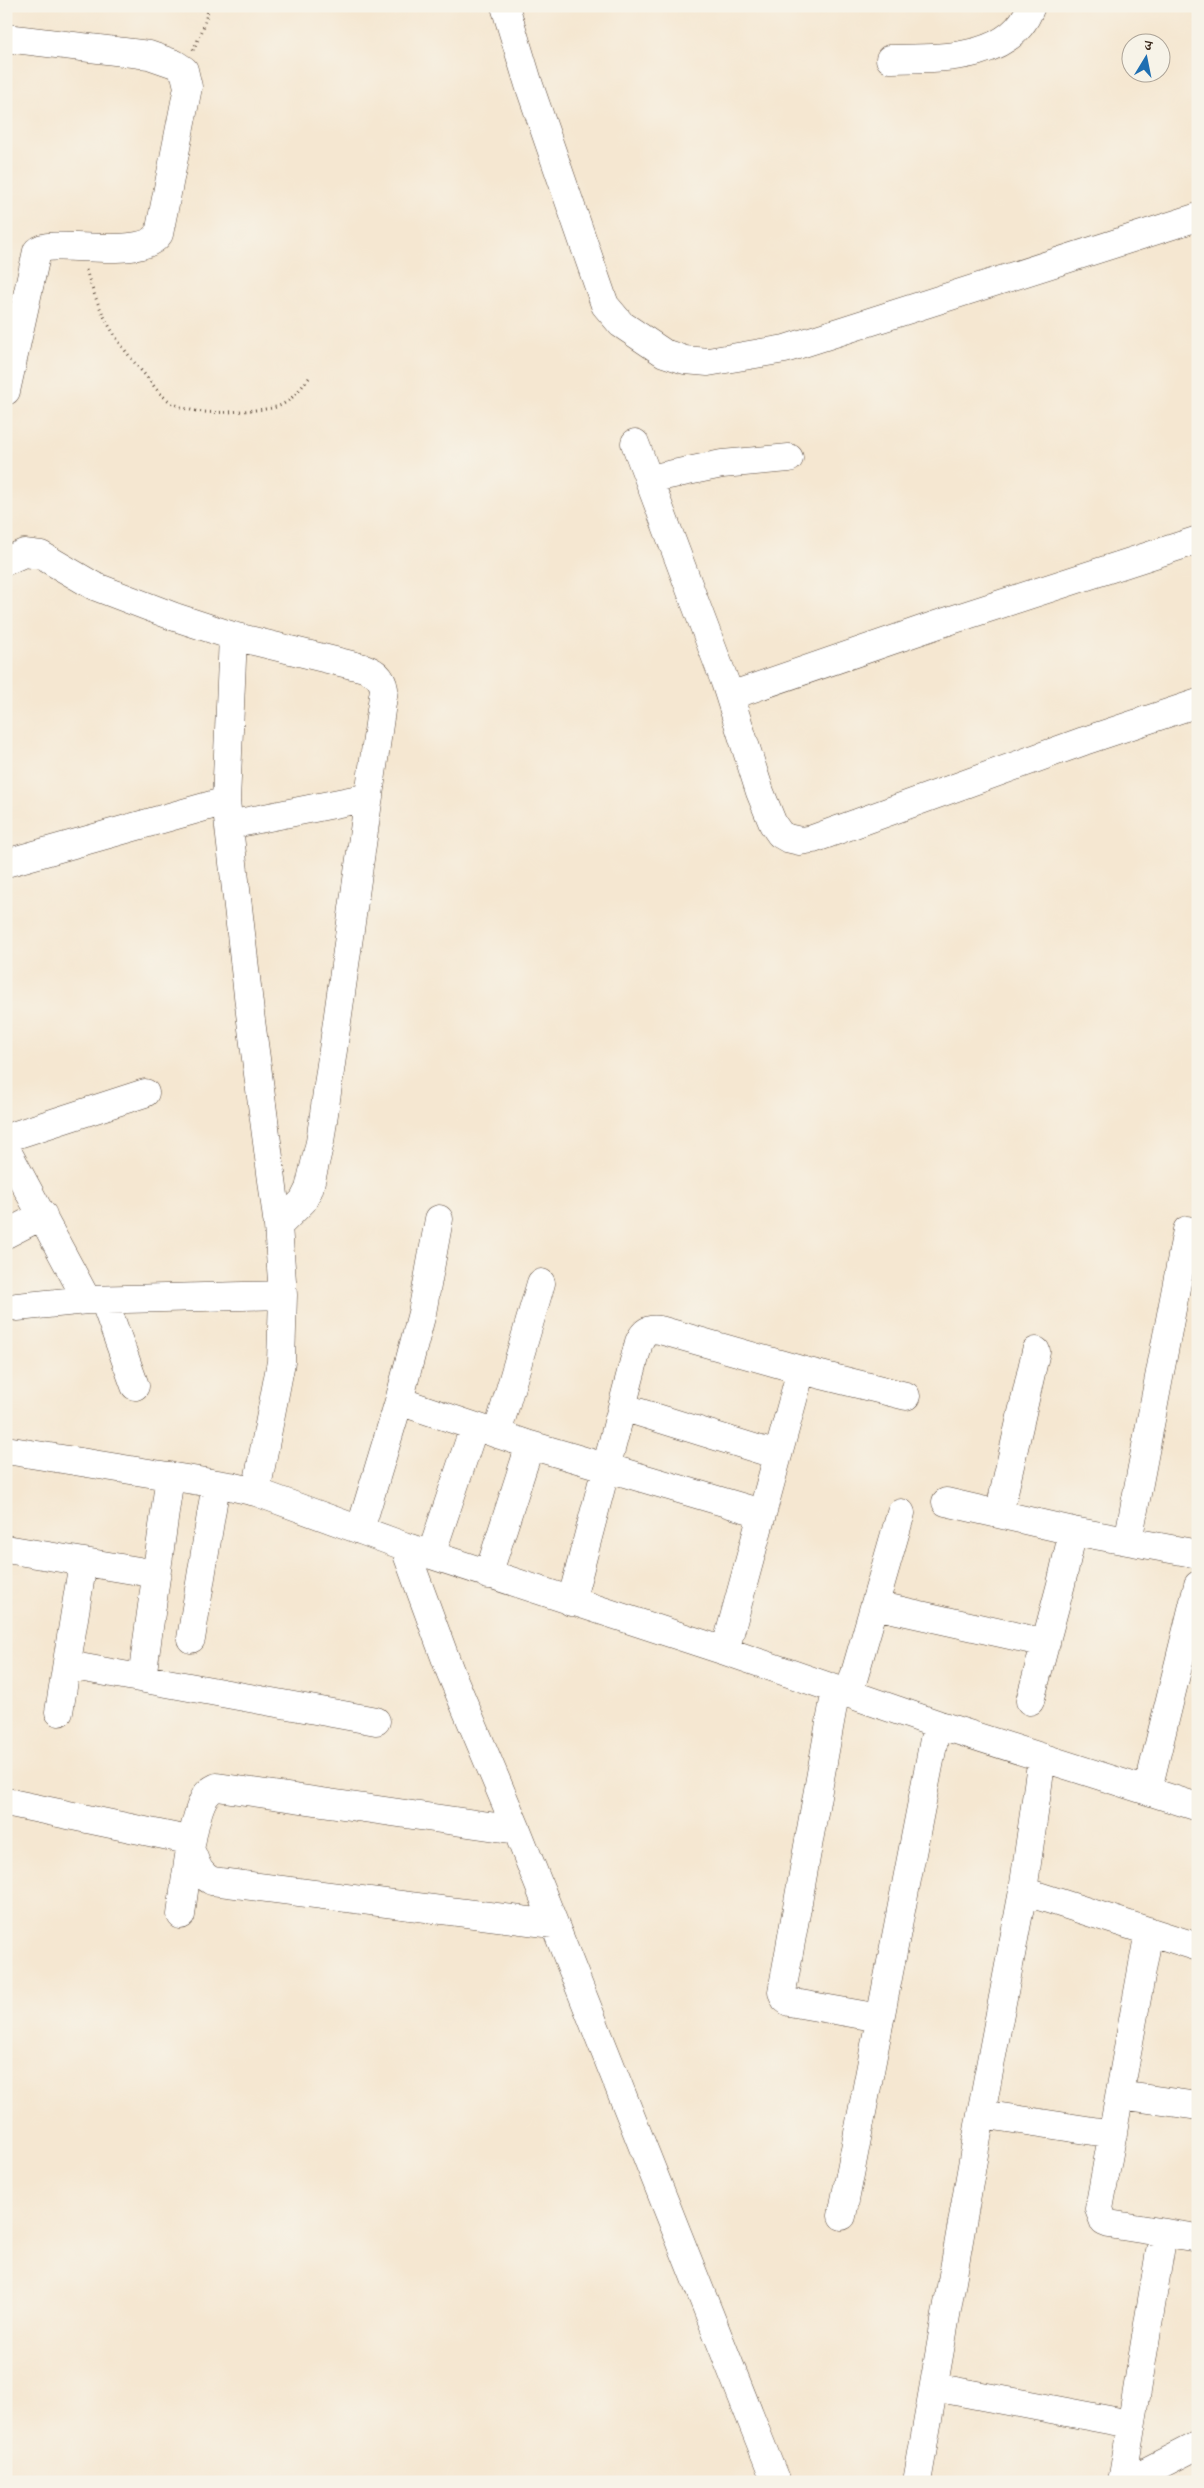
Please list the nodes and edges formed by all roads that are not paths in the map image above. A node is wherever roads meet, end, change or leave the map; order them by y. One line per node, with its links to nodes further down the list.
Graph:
1 (505, 6): 5 (street)
2 (1031, 6): 4 (street)
3 (6, 38): 6 (street)
4 (890, 59)
5 (1198, 217)
6 (6, 391)
7 (635, 443): 9 (street)
8 (789, 458): 9 (street)
9 (649, 480): 13 (street)
10 (1198, 540): 13 (street)
11 (6, 561): 12 (street)
12 (233, 636): 15 (street); 16 (street)
13 (730, 696): 14 (street)
14 (1198, 703)
15 (369, 797): 16 (street); 23 (street)
16 (228, 813): 17 (street); 23 (street)
17 (6, 863)
18 (145, 1093): 19 (street)
19 (6, 1138)
20 (6, 1148): 21 (street)
21 (43, 1215): 25 (street); 28 (street)
22 (439, 1219): 34 (street)
23 (278, 1226): 27 (street)
24 (1187, 1230): 50 (street)
25 (6, 1234)
26 (541, 1283): 36 (street)
27 (283, 1294): 28 (street); 43 (street)
28 (96, 1300): 29 (street); 32 (street)
29 (16, 1307)
30 (1036, 1351): 47 (street)
31 (801, 1370): 33 (street); 35 (street); 39 (street)
32 (135, 1386)
33 (906, 1396)
34 (399, 1400): 36 (street); 48 (street)
35 (622, 1407): 39 (street); 40 (street)
36 (486, 1430): 37 (street); 54 (street)
37 (530, 1445): 40 (street); 57 (street)
38 (6, 1450): 41 (street)
39 (777, 1455): 45 (street)
40 (605, 1467): 45 (street); 59 (street)
41 (170, 1476): 42 (street); 56 (street)
42 (216, 1484): 43 (street); 62 (street)
43 (256, 1492): 48 (street)
44 (946, 1502): 47 (street)
45 (761, 1513): 64 (street)
46 (901, 1513): 60 (street)
47 (999, 1514): 49 (street)
48 (360, 1530): 51 (street)
49 (1073, 1530): 50 (street); 63 (street)
50 (1128, 1541): 53 (street)
51 (404, 1546): 54 (street); 76 (street)
52 (6, 1549): 55 (street)
53 (1198, 1554)
54 (431, 1555): 57 (street)
55 (83, 1562): 56 (street); 65 (street)
56 (157, 1574): 66 (street)
57 (488, 1574): 59 (street)
58 (1198, 1585): 61 (street)
59 (571, 1602): 64 (street)
60 (875, 1605): 63 (street); 67 (street)
61 (1192, 1634): 73 (street)
62 (191, 1639)
63 (1046, 1644): 68 (street)
64 (725, 1651): 67 (street)
65 (68, 1665): 66 (street); 69 (street)
66 (142, 1678): 70 (street)
67 (842, 1691): 71 (street); 83 (street)
68 (1030, 1701)
69 (59, 1712)
70 (376, 1721)
71 (937, 1724): 72 (street); 83 (street)
72 (1042, 1757): 73 (street); 78 (street)
73 (1148, 1789): 75 (street)
74 (6, 1802): 77 (street)
75 (1198, 1807)
76 (517, 1830): 77 (street); 80 (street)
77 (191, 1848): 79 (street); 80 (street)
78 (1023, 1891): 81 (street); 86 (street)
79 (181, 1915)
80 (553, 1924): 94 (street)
81 (1149, 1931): 82 (street); 84 (street)
82 (1198, 1947)
83 (880, 2018): 88 (street)
84 (1120, 2095): 85 (street); 87 (street)
85 (1198, 2106)
86 (981, 2114): 87 (street); 91 (street)
87 (1113, 2134): 89 (street)
88 (842, 2216)
89 (1163, 2233): 90 (street); 92 (street)
90 (1198, 2238)
91 (934, 2387): 92 (street); 95 (street)
92 (1130, 2424): 96 (street)
93 (1198, 2445): 96 (street)
94 (776, 2482)
95 (917, 2482)
96 (1124, 2482)

